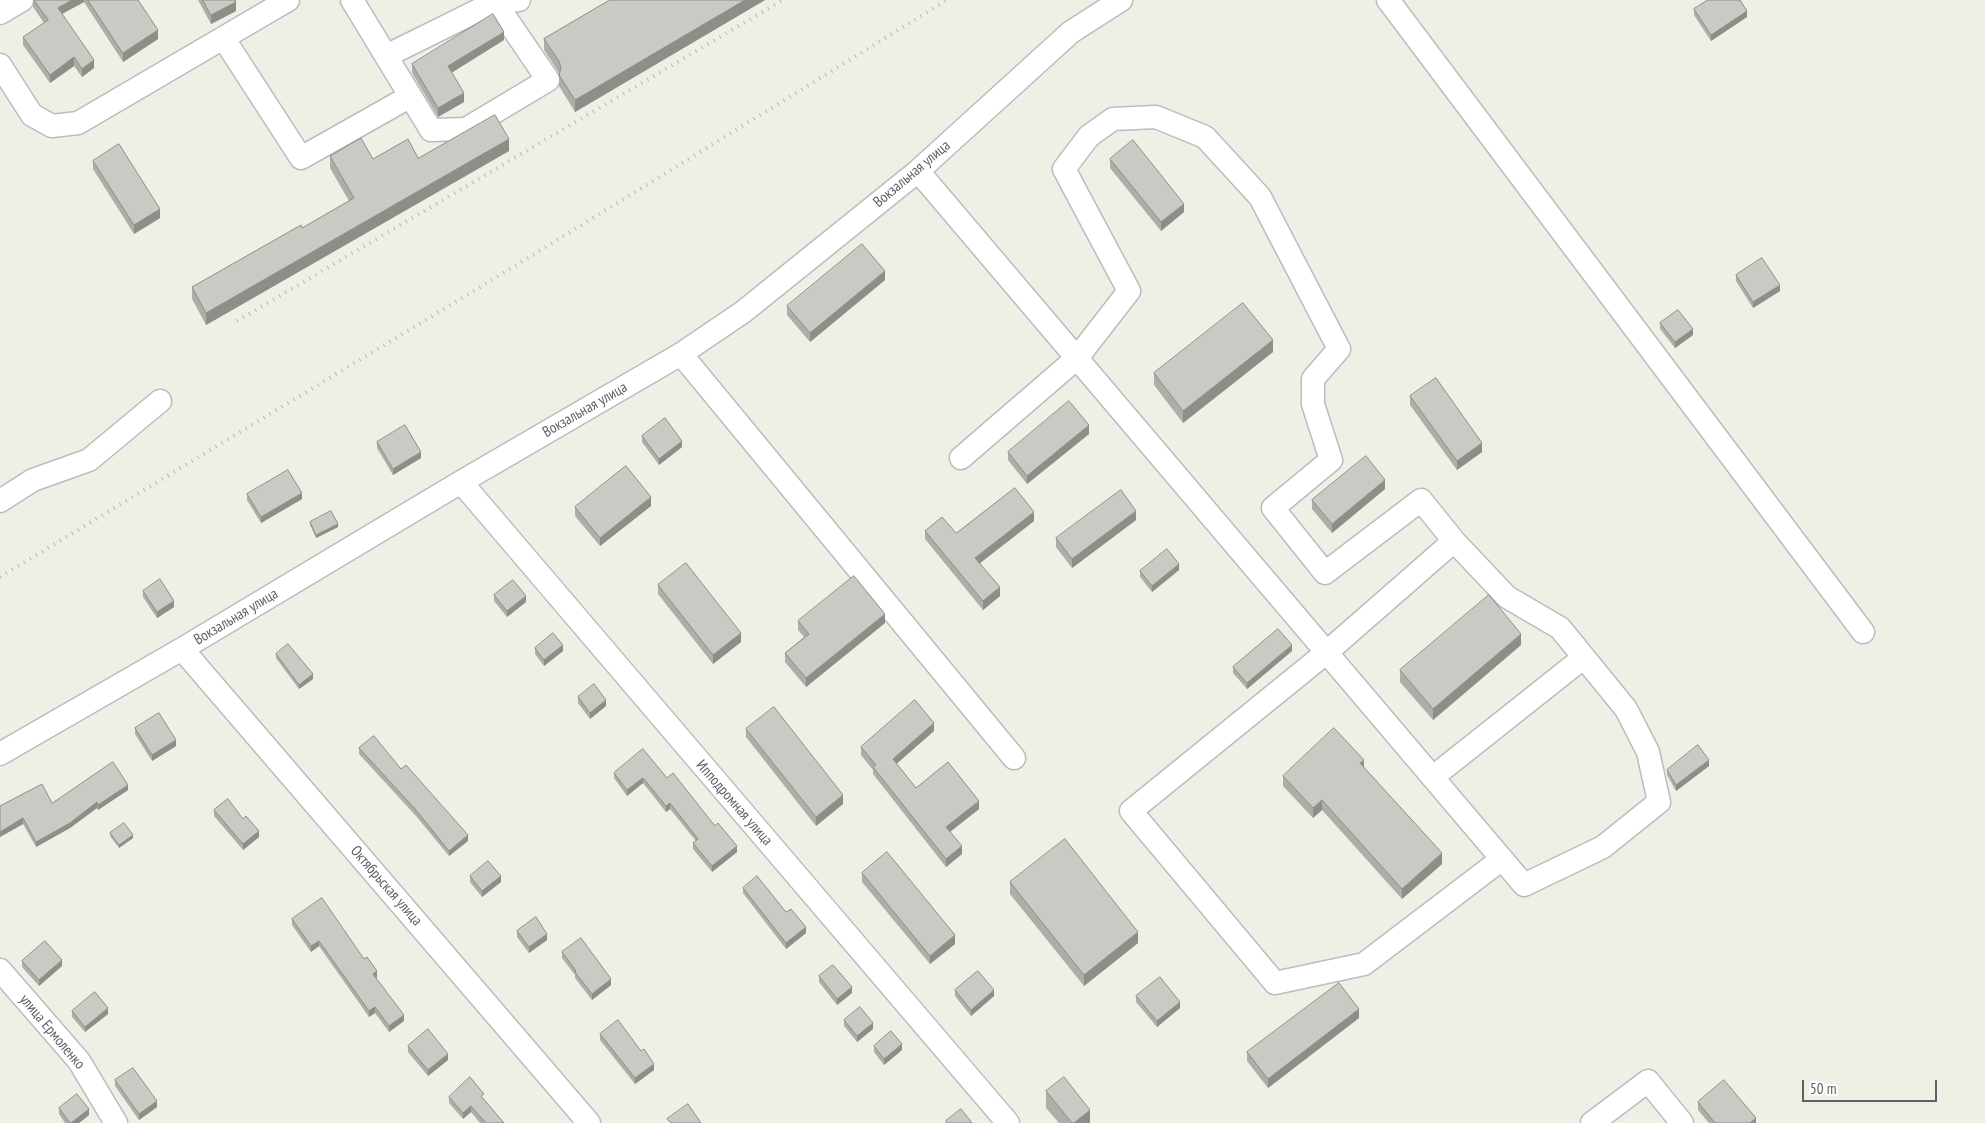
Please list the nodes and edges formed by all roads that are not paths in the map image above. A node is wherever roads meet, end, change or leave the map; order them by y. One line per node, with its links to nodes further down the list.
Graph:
1 (22, 0): 8 (street)
2 (352, 0): 10 (street)
3 (519, 0): 6 (street)
4 (1121, 0): 13 (street, Вокзальная улица)
5 (1388, 0): 21 (street)
6 (495, 2): 10 (street); 12 (street)
7 (274, 4): 9 (street)
8 (0, 13)
9 (224, 39): 11 (street); 12 (street)
10 (386, 56): 12 (street)
11 (0, 65)
12 (409, 97)
13 (918, 171): 14 (street, Вокзальная улица); 15 (street)
14 (682, 354): 18 (street, Вокзальная улица); 26 (street)
15 (1077, 358): 17 (street); 20 (street); 23 (street)
16 (160, 401): 19 (street)
17 (961, 458)
18 (461, 482): 22 (street, Вокзальная улица); 32 (street, Ипподромная улица)
19 (0, 501)
20 (1454, 541): 23 (street); 24 (street)
21 (1863, 632)
22 (182, 650): 25 (street, Вокзальная улица); 31 (street, Октябрьская улица)
23 (1327, 652): 27 (street); 28 (street)
24 (1583, 658): 27 (street); 28 (street)
25 (0, 754)
26 (1014, 758)
27 (1433, 777): 28 (street)
28 (1502, 859)
29 (0, 970): 30 (street, улица Ермоленко)
30 (116, 1123)
31 (589, 1123)
32 (1008, 1123)
33 (1592, 1123): 34 (street)
34 (1682, 1123)

